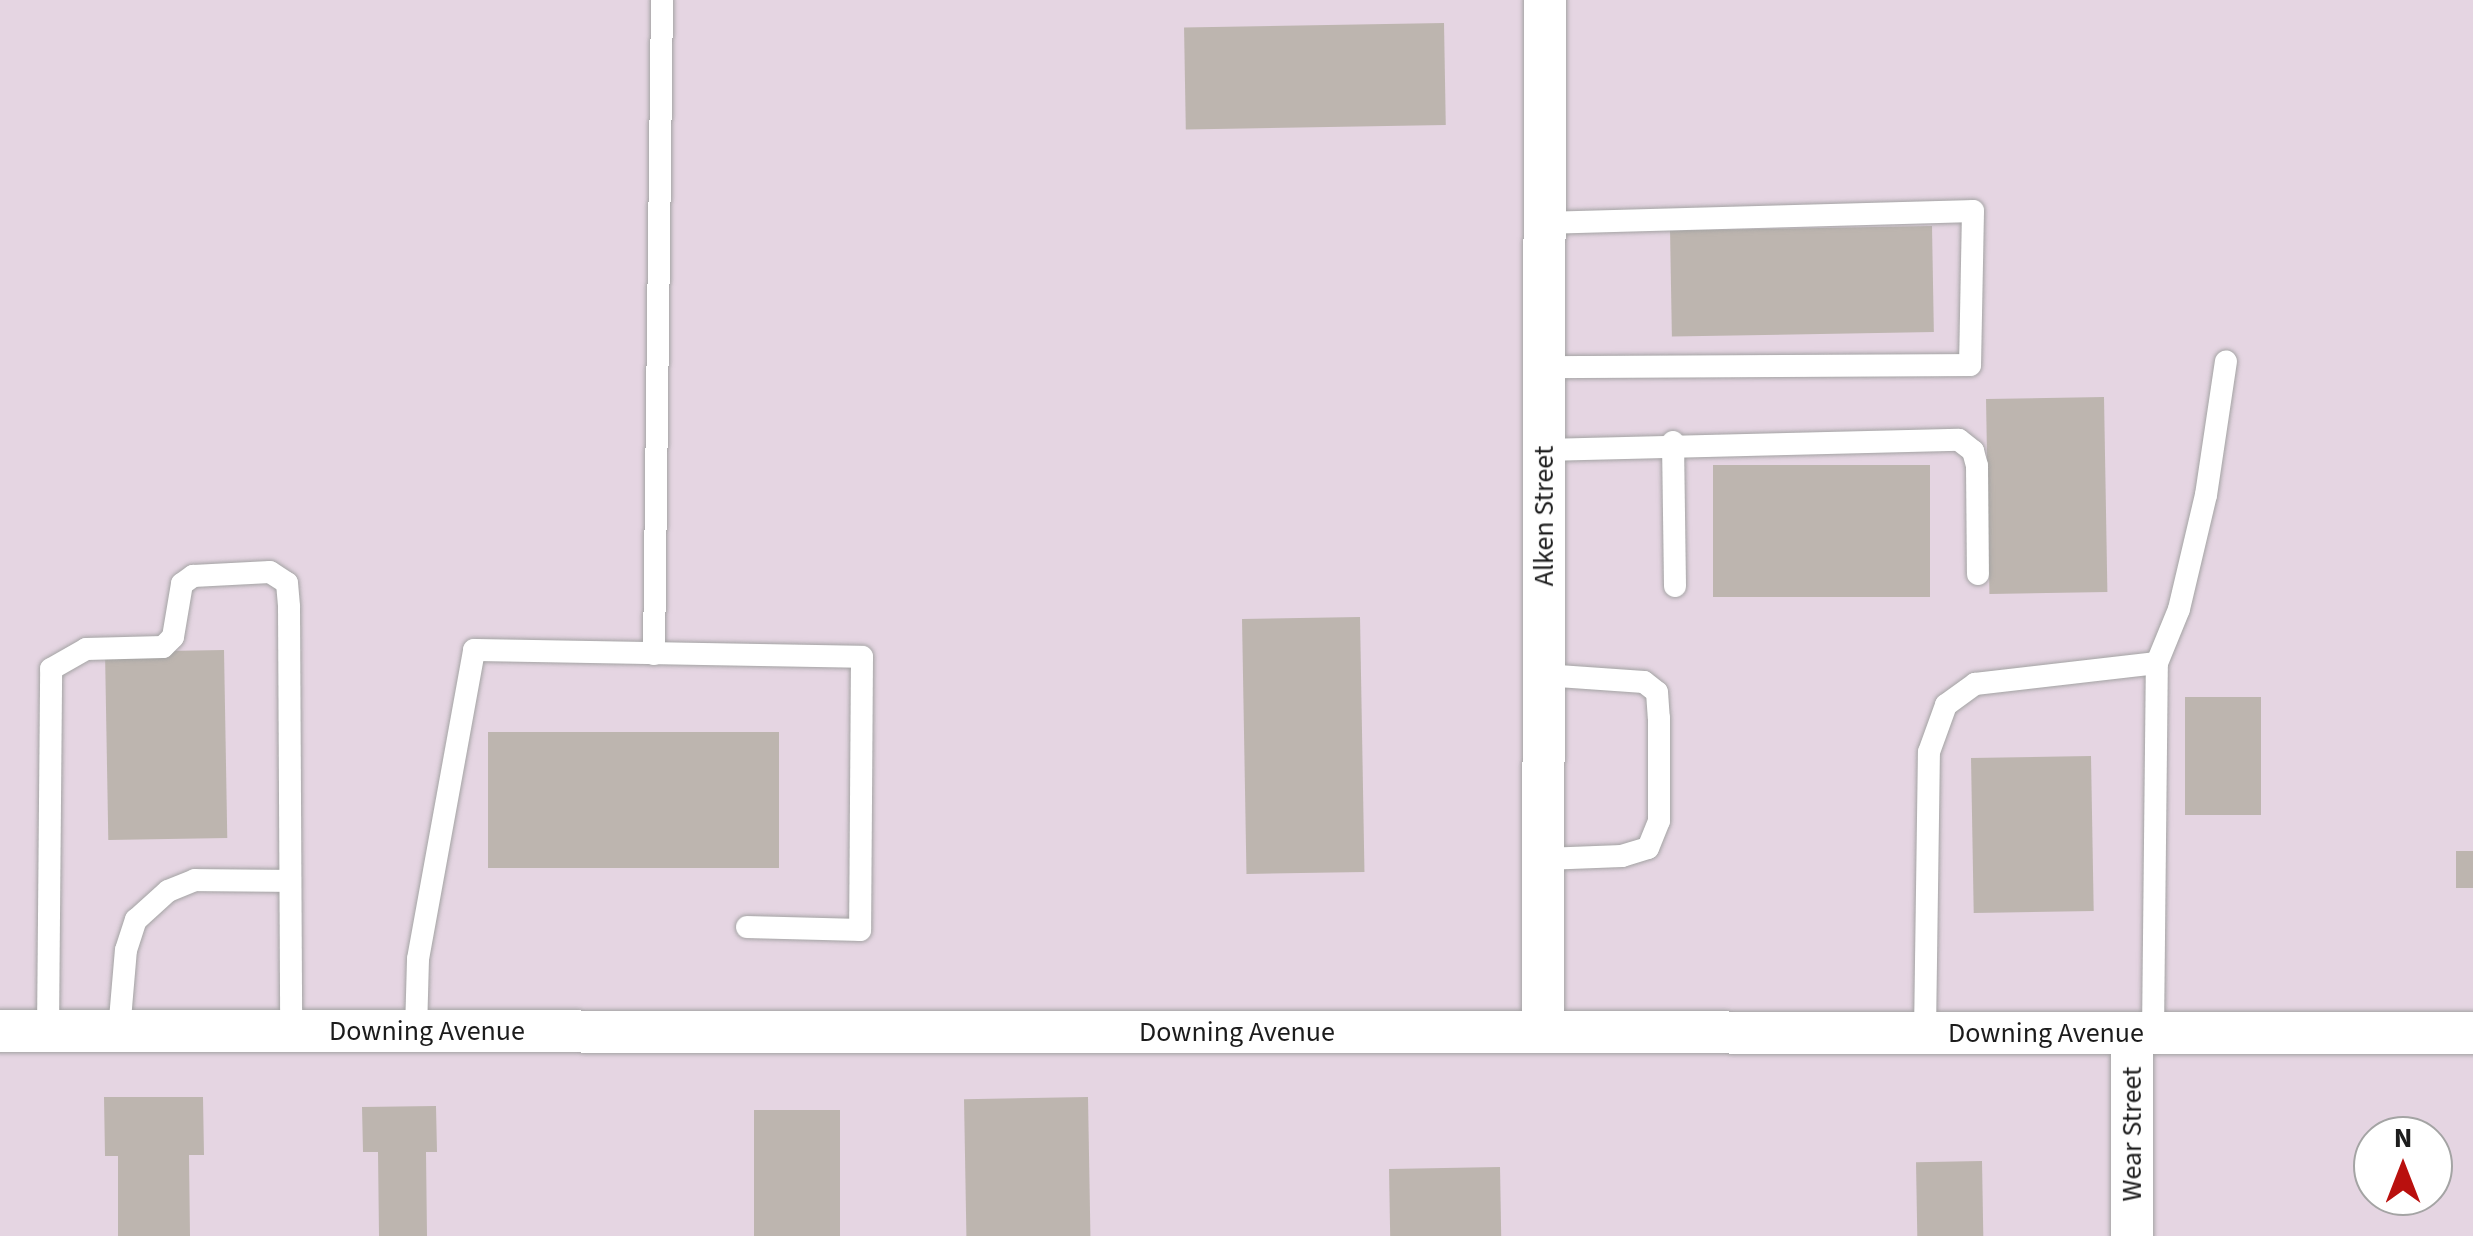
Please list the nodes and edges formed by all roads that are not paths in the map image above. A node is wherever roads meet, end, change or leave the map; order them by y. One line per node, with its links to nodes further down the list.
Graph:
1 (662, 0): 10 (lane)
2 (1545, 0): 3 (street, Alken Street)
3 (1544, 223): 5 (street, Alken Street); 5 (lane)
4 (2226, 361): 11 (lane)
5 (1544, 367): 7 (street, Alken Street)
6 (1672, 442): 7 (lane); 8 (lane); 9 (lane)
7 (1544, 450): 12 (street, Alken Street)
8 (1978, 574)
9 (1675, 586)
10 (654, 654): 15 (lane); 20 (lane)
11 (2157, 663): 22 (lane); 23 (lane)
12 (1544, 676): 13 (street, Alken Street); 13 (lane)
13 (1544, 860): 21 (street, Alken Street)
14 (289, 880): 17 (lane); 18 (lane); 19 (lane)
15 (746, 928)
16 (0, 1030): 17 (street, Downing Avenue)
17 (48, 1030): 18 (street, Downing Avenue)
18 (119, 1030): 19 (street, Downing Avenue)
19 (292, 1030): 20 (street, Downing Avenue)
20 (416, 1030): 21 (street, Downing Avenue)
21 (1544, 1032): 22 (street, Downing Avenue)
22 (1924, 1032): 23 (street, Downing Avenue)
23 (2143, 1032): 24 (street, Downing Avenue); 25 (street, Wear Street)
24 (2473, 1033)
25 (2132, 1236)

